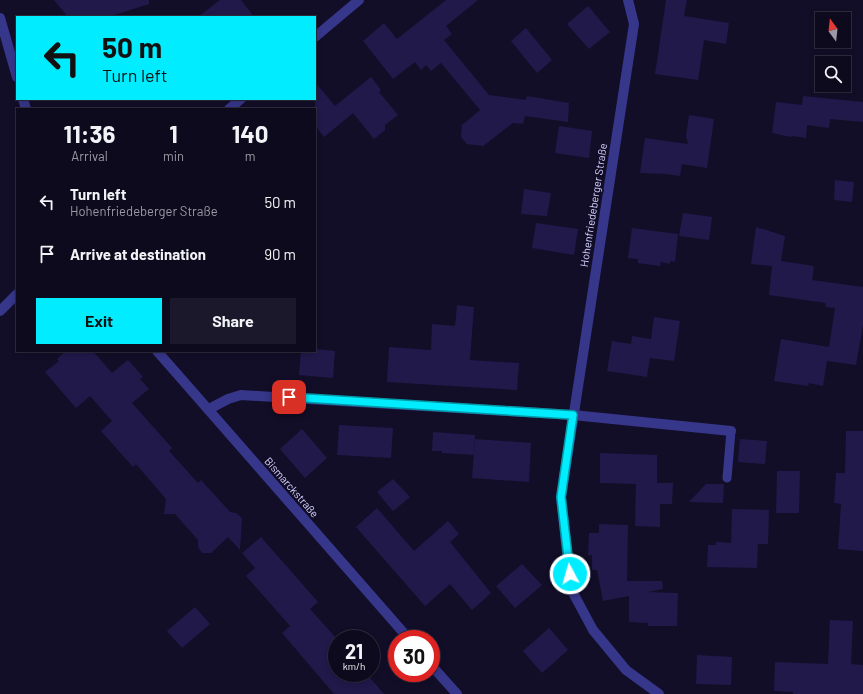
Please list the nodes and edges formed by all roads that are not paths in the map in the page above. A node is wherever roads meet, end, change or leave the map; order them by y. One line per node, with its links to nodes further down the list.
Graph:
1 (359, 0): 4 (street)
2 (628, 0): 12 (street, Hohenfriedeberger Straße)
3 (0, 18): 5 (street)
4 (316, 36)
5 (16, 74)
6 (240, 100): 7 (street)
7 (230, 108)
8 (16, 295): 9 (street)
9 (0, 311)
10 (159, 352): 11 (street, Bismarckstraße)
11 (209, 409): 12 (street); 15 (street, Bismarckstraße)
12 (573, 415): 13 (street); 18 (street, Hohenfriedeberger Straße)
13 (731, 431): 14 (lane)
14 (727, 478)
15 (401, 630)
16 (440, 675): 17 (street)
17 (457, 694)
18 (659, 694)

